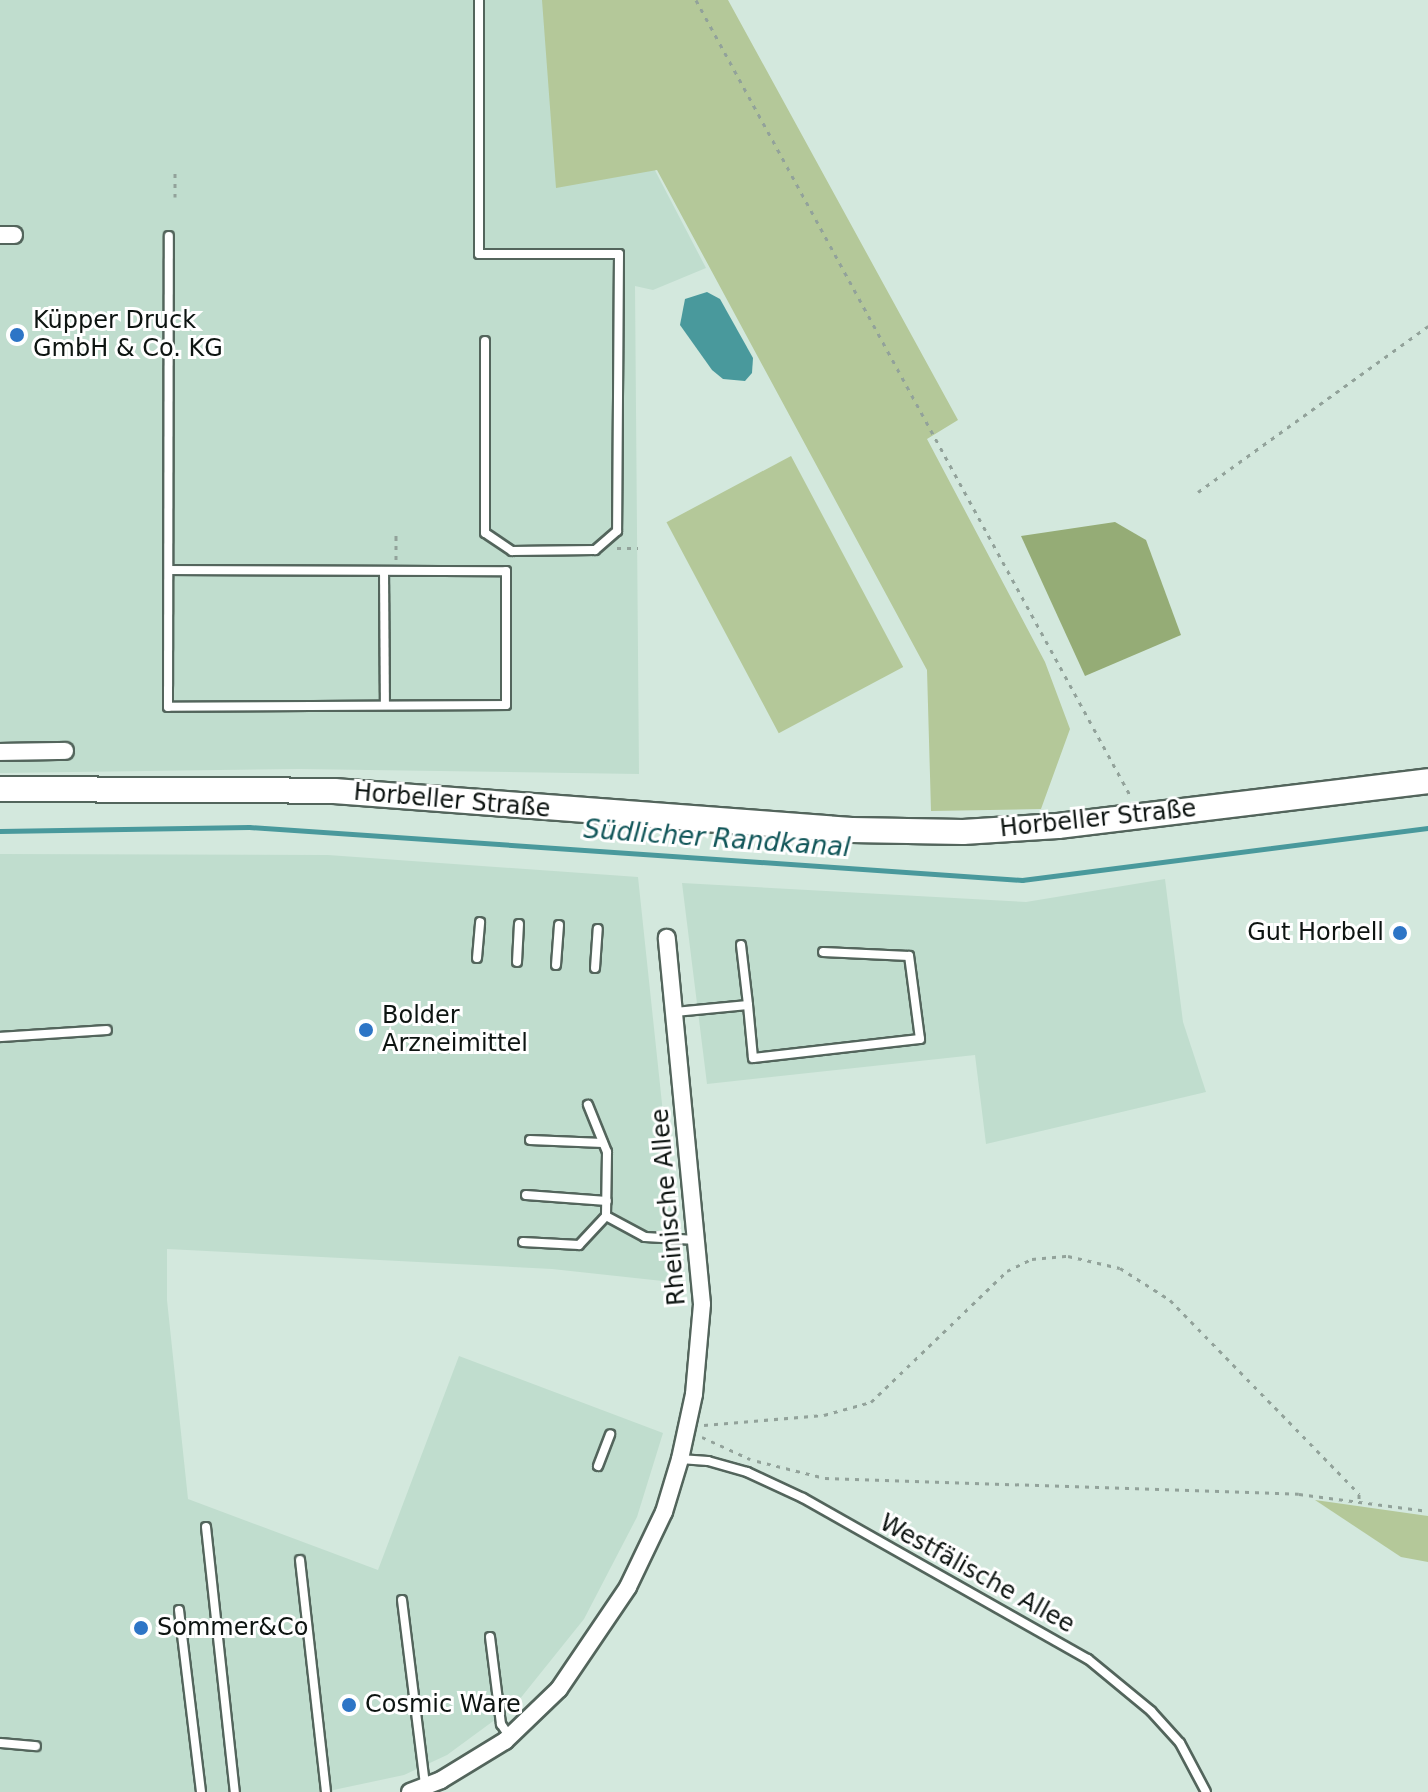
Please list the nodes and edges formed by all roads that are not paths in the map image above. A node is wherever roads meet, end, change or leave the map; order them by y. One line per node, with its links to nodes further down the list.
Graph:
1 (479, 0): 3 (lane)
2 (169, 236): 4 (lane)
3 (485, 341)
4 (169, 570): 5 (lane); 6 (lane)
5 (384, 571): 6 (lane); 6 (lane)
6 (385, 704)
7 (65, 751): 8 (street)
8 (0, 752)
9 (1428, 781): 10 (main road, Horbeller Straße)
10 (0, 789)
11 (480, 922): 18 (lane)
12 (519, 924): 19 (lane)
13 (559, 925): 20 (lane)
14 (598, 929): 21 (lane)
15 (667, 938): 23 (street, Rheinische Allee)
16 (741, 945): 22 (lane)
17 (823, 952): 22 (lane)
18 (477, 958)
19 (517, 962)
20 (556, 965)
21 (595, 968)
22 (748, 1005): 23 (lane)
23 (675, 1012): 32 (street, Rheinische Allee)
24 (107, 1030): 25 (lane)
25 (0, 1037)
26 (588, 1105): 28 (lane)
27 (530, 1140): 28 (lane)
28 (603, 1143): 30 (lane)
29 (526, 1195): 30 (lane)
30 (607, 1201): 31 (lane)
31 (606, 1216): 32 (lane); 33 (lane)
32 (700, 1240): 35 (street, Rheinische Allee)
33 (523, 1242)
34 (610, 1434): 36 (lane)
35 (680, 1459): 42 (street, Rheinische Allee); 49 (lane, Westfälische Allee)
36 (598, 1466)
37 (206, 1527): 47 (lane)
38 (300, 1560): 48 (lane)
39 (402, 1600): 45 (lane)
40 (179, 1610): 46 (lane)
41 (490, 1637): 42 (lane)
42 (510, 1737): 45 (street, Rheinische Allee)
43 (0, 1743): 44 (lane)
44 (36, 1746)
45 (415, 1790)
46 (201, 1792)
47 (235, 1792)
48 (326, 1792)
49 (1206, 1792)

